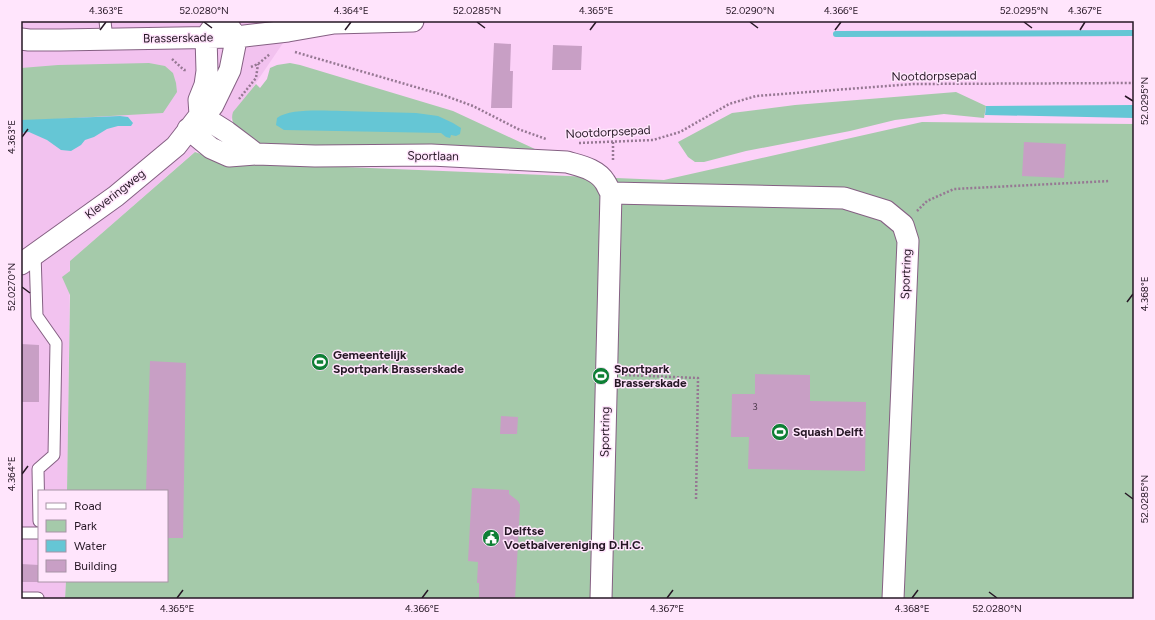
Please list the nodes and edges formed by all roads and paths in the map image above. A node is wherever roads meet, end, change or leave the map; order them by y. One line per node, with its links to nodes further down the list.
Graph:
1 (413, 21): 2 (street, Brasserskade)
2 (329, 22): 4 (street, Brasserskade)
3 (211, 29): 4 (street, Brasserskade); 5 (street, Brasserskade); 11 (street)
4 (231, 29): 10 (street, Kleveringweg)
5 (106, 30): 6 (street, Brasserskade)
6 (21, 38)
7 (291, 51): 14 (path, Nootdorpsepad)
8 (277, 53): 10 (path)
9 (170, 58): 11 (path)
10 (230, 70): 13 (street, Kleveringweg)
11 (208, 71): 13 (street)
12 (1134, 83): 15 (path, Nootdorpsepad)
13 (194, 122): 17 (street, Sportlaan); 19 (street, Kleveringweg)
14 (552, 141)
15 (573, 144)
16 (1110, 181): 18 (path)
17 (608, 187): 18 (street); 20 (street, Sportring)
18 (903, 225): 28 (street, Sportring)
19 (28, 258): 21 (lane)
20 (607, 374): 22 (path); 27 (street, Sportring)
21 (38, 490)
22 (696, 501)
23 (21, 533): 24 (lane)
24 (38, 533)
25 (21, 598): 26 (lane)
26 (38, 598)
27 (601, 599)
28 (893, 599)

